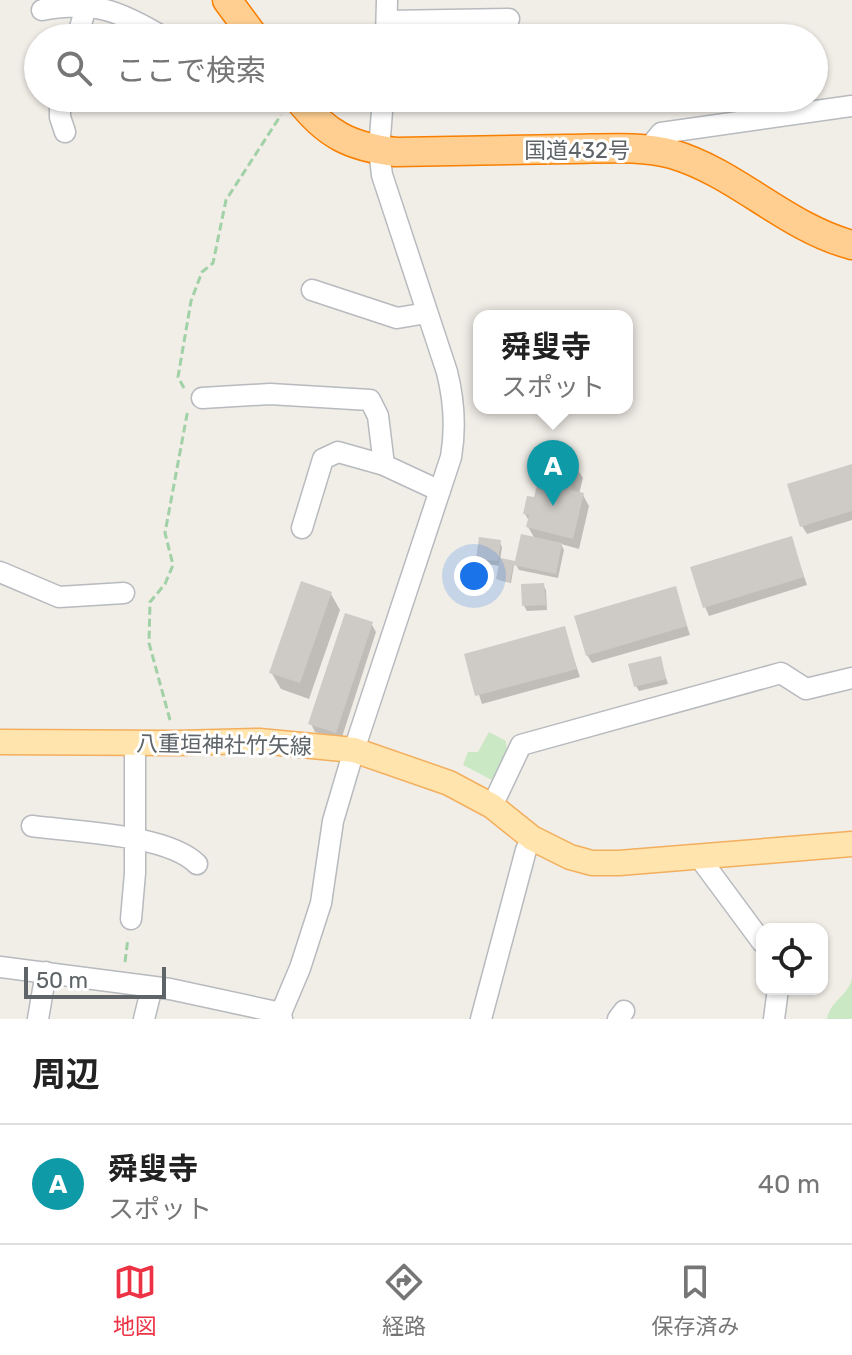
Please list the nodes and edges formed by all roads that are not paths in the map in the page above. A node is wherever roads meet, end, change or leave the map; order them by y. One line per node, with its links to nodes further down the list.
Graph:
1 (227, 0): 8 (highway)
2 (387, 0): 9 (street)
3 (86, 7): 4 (street); 6 (street); 7 (street)
4 (42, 10)
5 (509, 19): 10 (street)
6 (81, 24)
7 (140, 24)
8 (245, 24)
9 (387, 24)
10 (454, 24)
11 (852, 106): 12 (street)
12 (828, 109)
13 (60, 112): 17 (street)
14 (308, 112): 18 (highway, 国道432号)
15 (382, 112): 18 (street)
16 (810, 112): 19 (street)
17 (65, 132)
18 (379, 150): 19 (highway, 国道432号); 22 (street)
19 (647, 150): 20 (highway, 国道432号)
20 (852, 245)
21 (312, 290): 22 (street)
22 (427, 313): 25 (street)
23 (202, 398): 24 (street)
24 (384, 465): 25 (street); 26 (street)
25 (440, 491): 32 (street)
26 (302, 528)
27 (0, 572): 28 (street)
28 (124, 593)
29 (852, 678): 33 (street)
30 (0, 742): 31 (main road, 八重垣神社竹矢線)
31 (135, 743): 32 (main road, 八重垣神社竹矢線); 36 (street)
32 (354, 750): 33 (main road, 八重垣神社竹矢線); 46 (street)
33 (492, 806): 35 (main road, 八重垣神社竹矢線)
34 (32, 826): 36 (street)
35 (532, 838): 38 (main road, 八重垣神社竹矢線); 49 (street)
36 (135, 839): 39 (street); 40 (street)
37 (852, 844): 38 (main road, 八重垣神社竹矢線)
38 (699, 857): 41 (street)
39 (197, 864)
40 (131, 919)
41 (756, 934)
42 (0, 967): 43 (street)
43 (46, 972): 44 (street); 47 (street)
44 (152, 987): 46 (street); 48 (street)
45 (777, 995): 50 (street)
46 (282, 1016)
47 (38, 1019)
48 (144, 1019)
49 (481, 1019)
50 (774, 1019)

